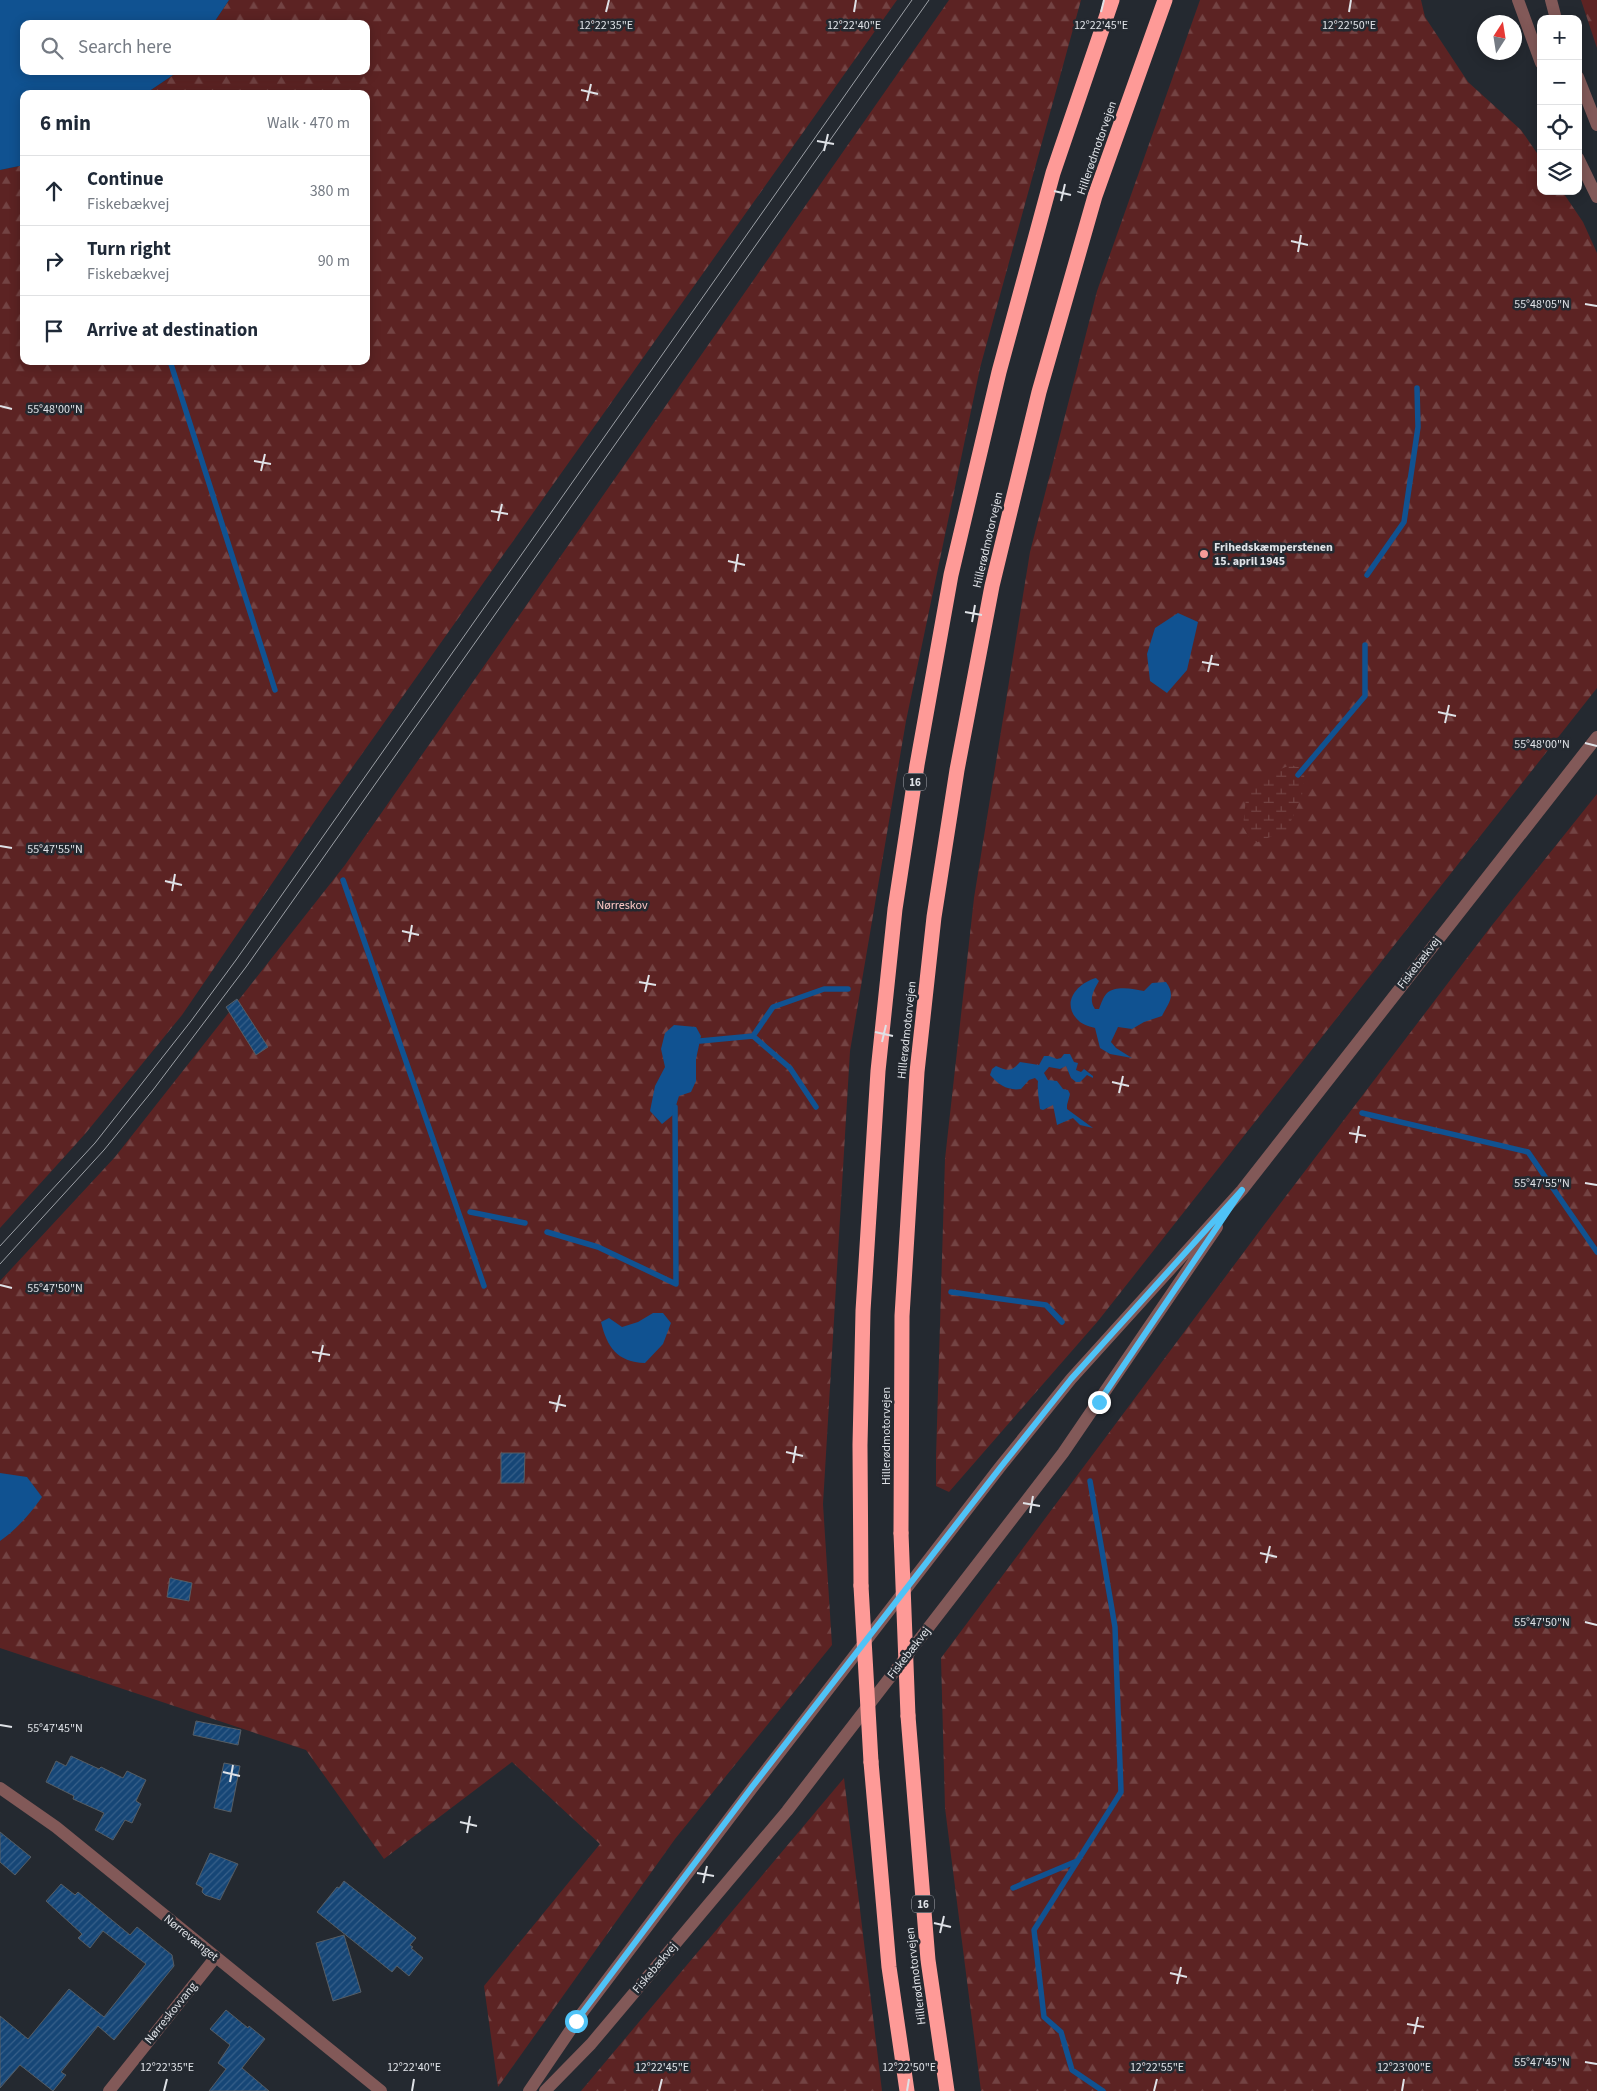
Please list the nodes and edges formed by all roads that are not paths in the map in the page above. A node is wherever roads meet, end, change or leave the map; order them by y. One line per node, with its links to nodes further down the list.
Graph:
1 (1112, 0): 19 (highway, Hillerødmotorvejen / 16, bridge)
2 (1165, 0): 20 (highway, Hillerødmotorvejen / 16, bridge)
3 (1518, 0): 6 (street)
4 (1551, 0): 5 (street)
5 (1555, 15)
6 (1540, 60)
7 (1582, 87): 8 (street)
8 (1597, 125)
9 (1582, 166): 10 (street)
10 (1597, 197)
11 (1597, 737): 12 (street, Fiskebækvej)
12 (1242, 1190): 17 (street, Fiskebækvej); 18 (street, Fiskebækvej)
13 (0, 1788): 14 (street, Nørrevænget)
14 (215, 1958): 15 (street, Nørreskovvang); 16 (street, Nørrevænget)
15 (109, 2091)
16 (381, 2091)
17 (529, 2091)
18 (545, 2091)
19 (907, 2091)
20 (947, 2091)

